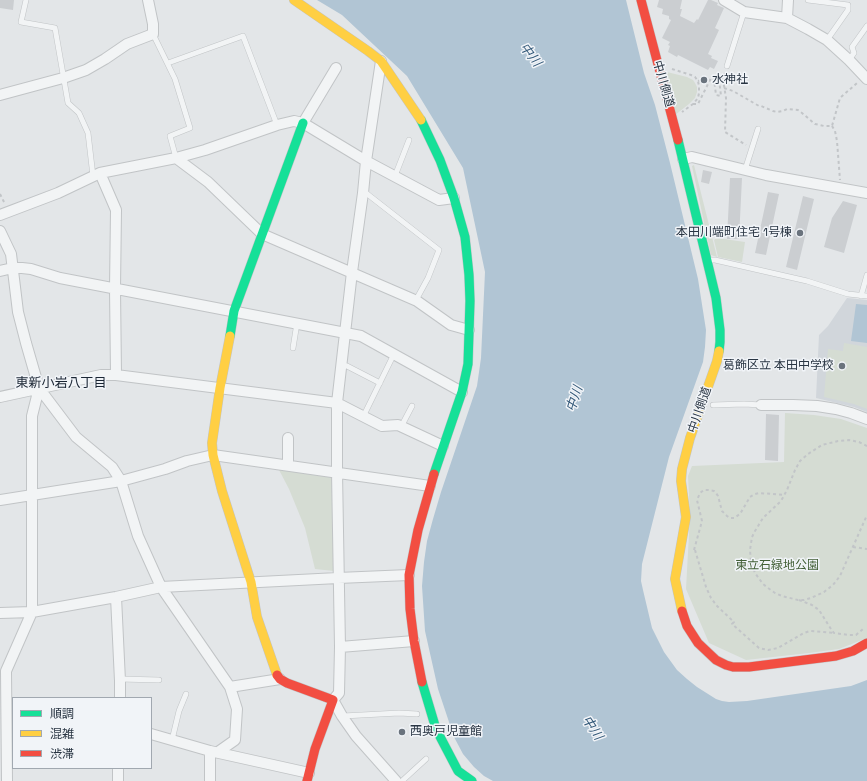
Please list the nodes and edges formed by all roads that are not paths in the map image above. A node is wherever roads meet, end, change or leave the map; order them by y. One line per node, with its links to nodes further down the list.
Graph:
1 (26, 0): 18 (lane)
2 (148, 0): 11 (street)
3 (294, 0): 14 (street)
4 (641, 0): 26 (street, 中川側道)
5 (724, 0): 8 (street)
6 (788, 0): 9 (street)
7 (808, 0): 12 (lane)
8 (744, 12): 9 (street); 16 (lane)
9 (787, 18): 12 (street)
10 (867, 26): 13 (lane)
11 (154, 34): 15 (lane); 18 (street)
12 (827, 40): 13 (street)
13 (849, 60): 19 (street)
14 (381, 61): 27 (street); 33 (street)
15 (168, 63): 22 (lane); 25 (lane)
16 (727, 66)
17 (336, 68): 21 (street)
18 (63, 78): 20 (street); 29 (lane)
19 (866, 78)
20 (0, 95)
21 (304, 124): 22 (street); 27 (street); 36 (street)
22 (277, 125): 25 (street)
23 (758, 130): 28 (lane)
24 (409, 140): 30 (lane)
25 (176, 158): 29 (street); 36 (street)
26 (683, 159): 28 (street); 37 (street, 中川側道)
27 (366, 161): 30 (street); 31 (street)
28 (745, 170): 32 (street)
29 (96, 174): 34 (street); 42 (street)
30 (395, 176): 33 (street)
31 (363, 192): 40 (street); 44 (lane)
32 (867, 193)
33 (454, 198): 47 (street)
34 (0, 215)
35 (0, 232): 38 (street)
36 (262, 234): 40 (street); 45 (street)
37 (707, 260): 43 (lane); 82 (street, 中川側道)
38 (13, 268): 39 (street); 42 (street); 54 (street)
39 (0, 271)
40 (352, 272): 44 (street); 48 (street)
41 (867, 275): 43 (lane)
42 (116, 288): 45 (street); 52 (street)
43 (864, 296)
44 (416, 300): 47 (street)
45 (234, 311): 46 (street); 55 (street)
46 (297, 323): 48 (street); 49 (lane)
47 (469, 330): 56 (street)
48 (345, 332): 50 (street); 51 (street)
49 (293, 348)
50 (394, 354): 53 (lane); 56 (street)
51 (341, 365): 53 (lane); 58 (street)
52 (116, 375): 54 (street); 55 (street)
53 (380, 382): 62 (lane)
54 (39, 388): 57 (street); 70 (street); 72 (street)
55 (220, 388): 58 (street); 67 (street)
56 (462, 392): 66 (street)
57 (0, 396)
58 (337, 403): 62 (street); 69 (street)
59 (713, 405): 60 (lane)
60 (761, 405): 63 (street)
61 (412, 406): 64 (lane)
62 (364, 417): 64 (street)
63 (867, 419)
64 (401, 427): 66 (street)
65 (288, 438): 68 (street)
66 (444, 446): 71 (street)
67 (213, 455): 68 (street); 70 (street); 76 (street)
68 (288, 466): 69 (street)
69 (337, 472): 71 (street); 75 (street)
70 (121, 481): 72 (street); 77 (street)
71 (430, 486): 74 (street)
72 (32, 495): 73 (street); 79 (street)
73 (0, 500)
74 (409, 575): 75 (street); 81 (street)
75 (338, 578): 76 (street); 83 (street)
76 (251, 582): 77 (street); 85 (street)
77 (161, 587): 78 (street); 87 (street)
78 (116, 597): 79 (street); 84 (street)
79 (32, 612): 80 (street); 93 (street)
80 (0, 613)
81 (414, 641): 83 (street); 99 (street)
82 (867, 643)
83 (340, 647): 90 (street)
84 (120, 679): 86 (lane); 89 (street)
85 (280, 679): 87 (street); 90 (street)
86 (159, 680)
87 (230, 688): 96 (street)
88 (186, 694): 95 (lane)
89 (120, 697)
90 (333, 700): 92 (street); 100 (street)
91 (417, 714): 92 (lane)
92 (342, 716): 104 (street)
93 (7, 734): 101 (street)
94 (152, 734): 95 (street)
95 (172, 740): 96 (street)
96 (214, 752): 100 (street); 103 (street)
97 (426, 759): 105 (lane)
98 (118, 769): 102 (street)
99 (458, 770): 106 (street); 107 (street)
100 (308, 777)
101 (7, 781)
102 (118, 781)
103 (210, 781)
104 (396, 781)
105 (402, 781)
106 (459, 781)
107 (472, 781)

